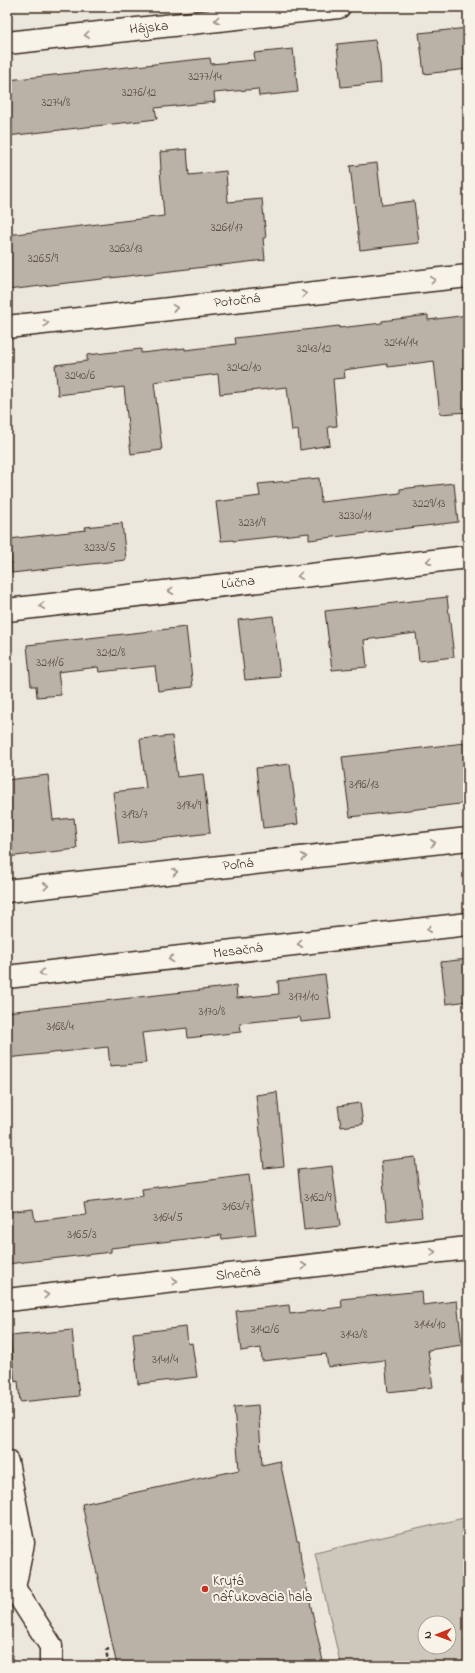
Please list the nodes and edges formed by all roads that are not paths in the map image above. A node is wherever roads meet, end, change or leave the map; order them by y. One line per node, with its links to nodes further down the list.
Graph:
1 (339, 7): 2 (street, Hájska, one-way to 2)
2 (7, 43)
3 (468, 276): 4 (street, Potočná, one-way to 3)
4 (7, 327)
5 (468, 557): 6 (street, Lúčna, one-way to 6)
6 (7, 610)
7 (468, 839): 8 (street, Poľná, one-way to 7)
8 (7, 891)
9 (468, 924): 10 (street, Mesačná, one-way to 10)
10 (7, 977)
11 (468, 1248): 12 (street, Slnečná, one-way to 11)
12 (7, 1300)
13 (7, 1462): 14 (street)
14 (10, 1587): 15 (street)
15 (51, 1666)

